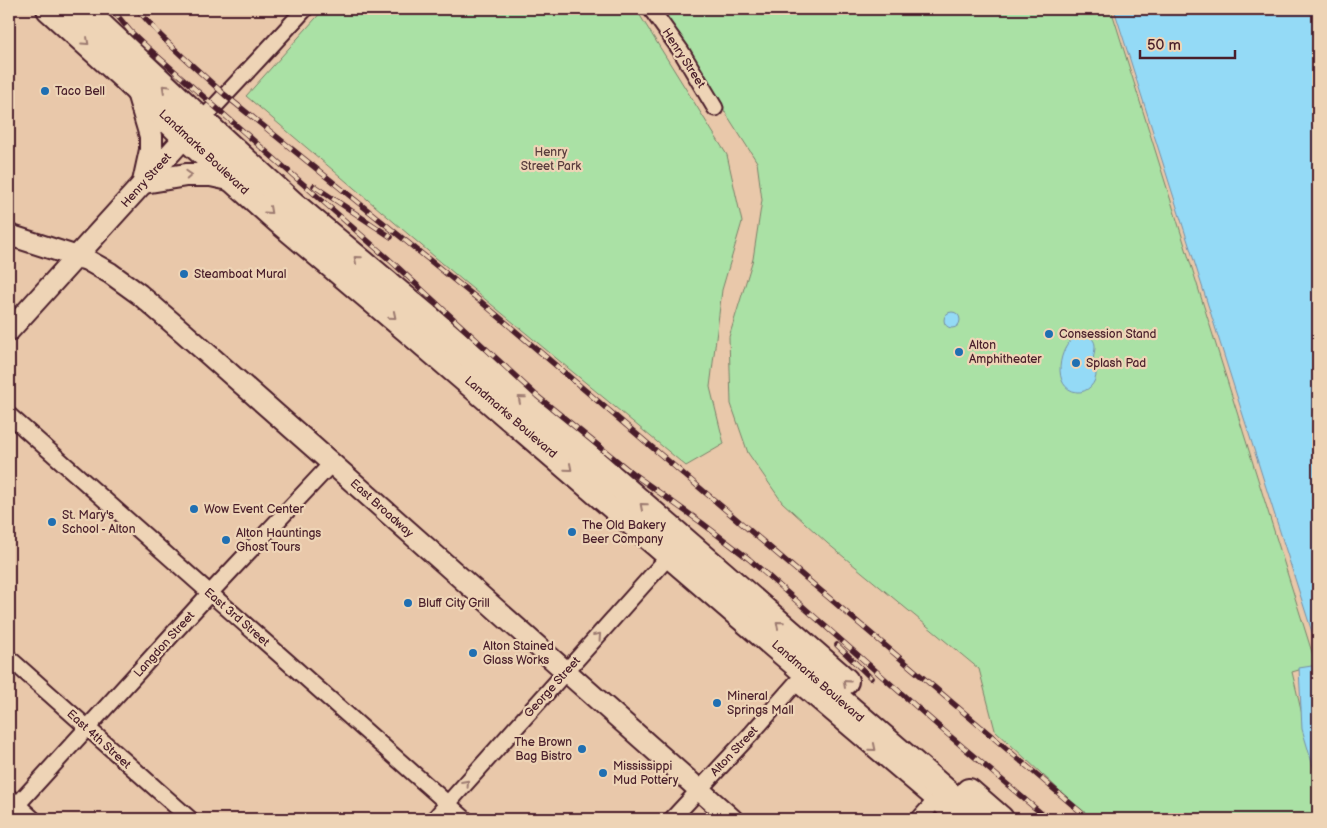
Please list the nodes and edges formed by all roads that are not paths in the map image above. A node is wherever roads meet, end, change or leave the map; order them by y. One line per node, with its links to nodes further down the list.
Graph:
1 (50, 9): 5 (highway, Landmarks Boulevard, one-way to 5)
2 (82, 9): 7 (highway, Landmarks Boulevard, one-way to 2)
3 (305, 9): 7 (street, Henry Street)
4 (651, 9): 6 (street, Henry Street)
5 (137, 89): 7 (highway, Landmarks Boulevard); 9 (main road)
6 (715, 108)
7 (193, 128): 8 (highway, Landmarks Boulevard); 9 (street, Henry Street); 33 (highway, Landmarks Boulevard, one-way to 7)
8 (234, 180): 9 (main road, one-way to 8); 15 (highway, Landmarks Boulevard, one-way to 15)
9 (144, 182): 11 (street, Henry Street)
10 (9, 235): 11 (street, East Broadway)
11 (77, 257): 12 (street, Henry Street); 14 (street, East Broadway)
12 (9, 332)
13 (9, 415): 16 (street, East 3rd Street)
14 (332, 463): 16 (street, Langdon Street); 18 (street, East Broadway)
15 (670, 555): 18 (street, George Street, one-way to 15); 32 (highway, Landmarks Boulevard)
16 (210, 593): 19 (street, Langdon Street); 23 (street, East 3rd Street)
17 (9, 658): 19 (street, East 4th Street)
18 (566, 671): 20 (street, East Broadway); 23 (street, George Street, one-way to 18)
19 (88, 728): 21 (street, Langdon Street); 25 (street, East 4th Street)
20 (699, 790): 22 (street, Alton Street, one-way to 22); 28 (street, Alton Street); 29 (street, East Broadway)
21 (13, 801): 24 (street)
22 (935, 801): 30 (street); 31 (street)
23 (448, 804): 26 (street, George Street); 27 (street, East 3rd Street)
24 (33, 819)
25 (190, 819)
26 (434, 819)
27 (465, 819)
28 (672, 819)
29 (732, 819)
30 (919, 819)
31 (956, 819)
32 (977, 819)
33 (1000, 819)

